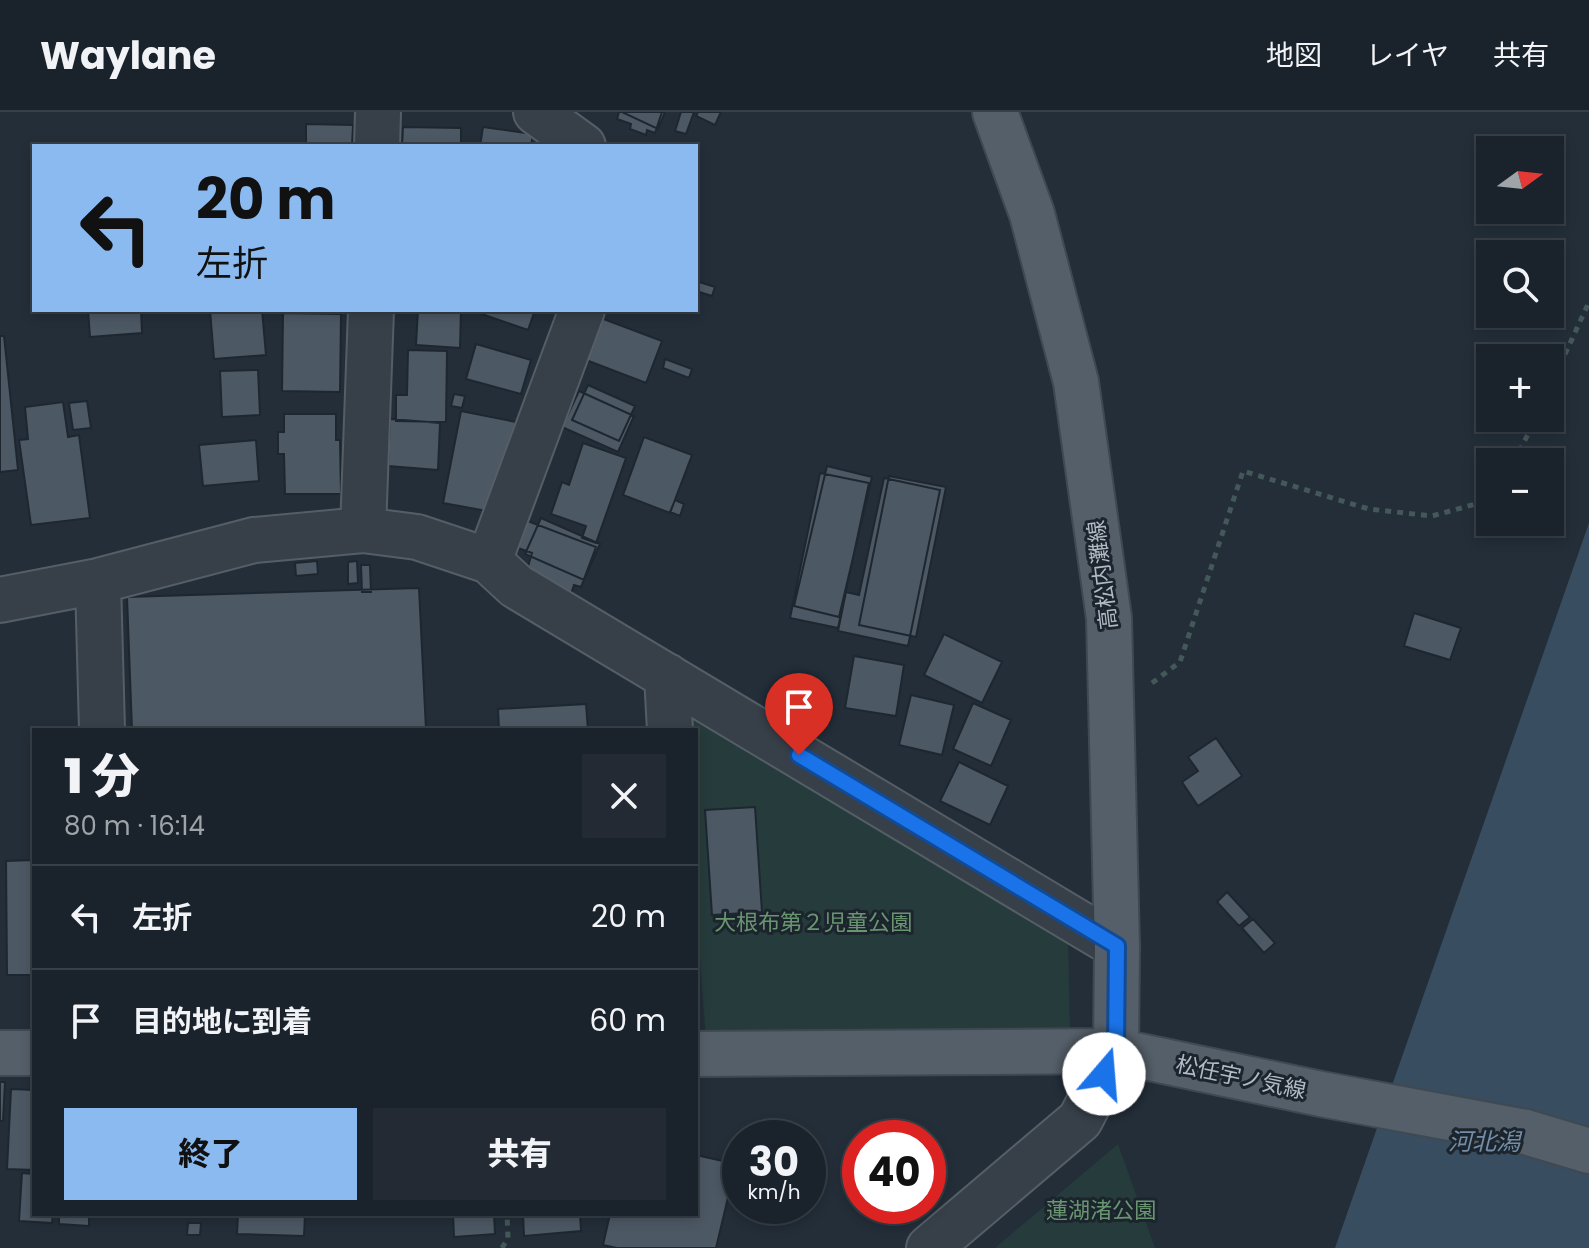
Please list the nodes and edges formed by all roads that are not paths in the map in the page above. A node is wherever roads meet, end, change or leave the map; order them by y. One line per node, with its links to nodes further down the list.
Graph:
1 (378, 112): 4 (street)
2 (536, 112): 5 (street)
3 (995, 112): 15 (main road, 高松内灘線)
4 (377, 144)
5 (580, 144)
6 (371, 312): 8 (street)
7 (581, 312): 9 (street)
8 (363, 530): 9 (street); 10 (street)
9 (489, 561): 12 (street)
10 (98, 581): 11 (street); 13 (street)
11 (0, 600)
12 (667, 676): 14 (street); 15 (street)
13 (102, 728)
14 (670, 728)
15 (1117, 946): 16 (main road, 高松内灘線)
16 (1116, 1051): 19 (main road, 松任宇ノ気線); 20 (main road, 松任宇ノ気線); 21 (street)
17 (0, 1053): 18 (main road)
18 (32, 1053)
19 (698, 1054)
20 (1589, 1151)
21 (929, 1248)

